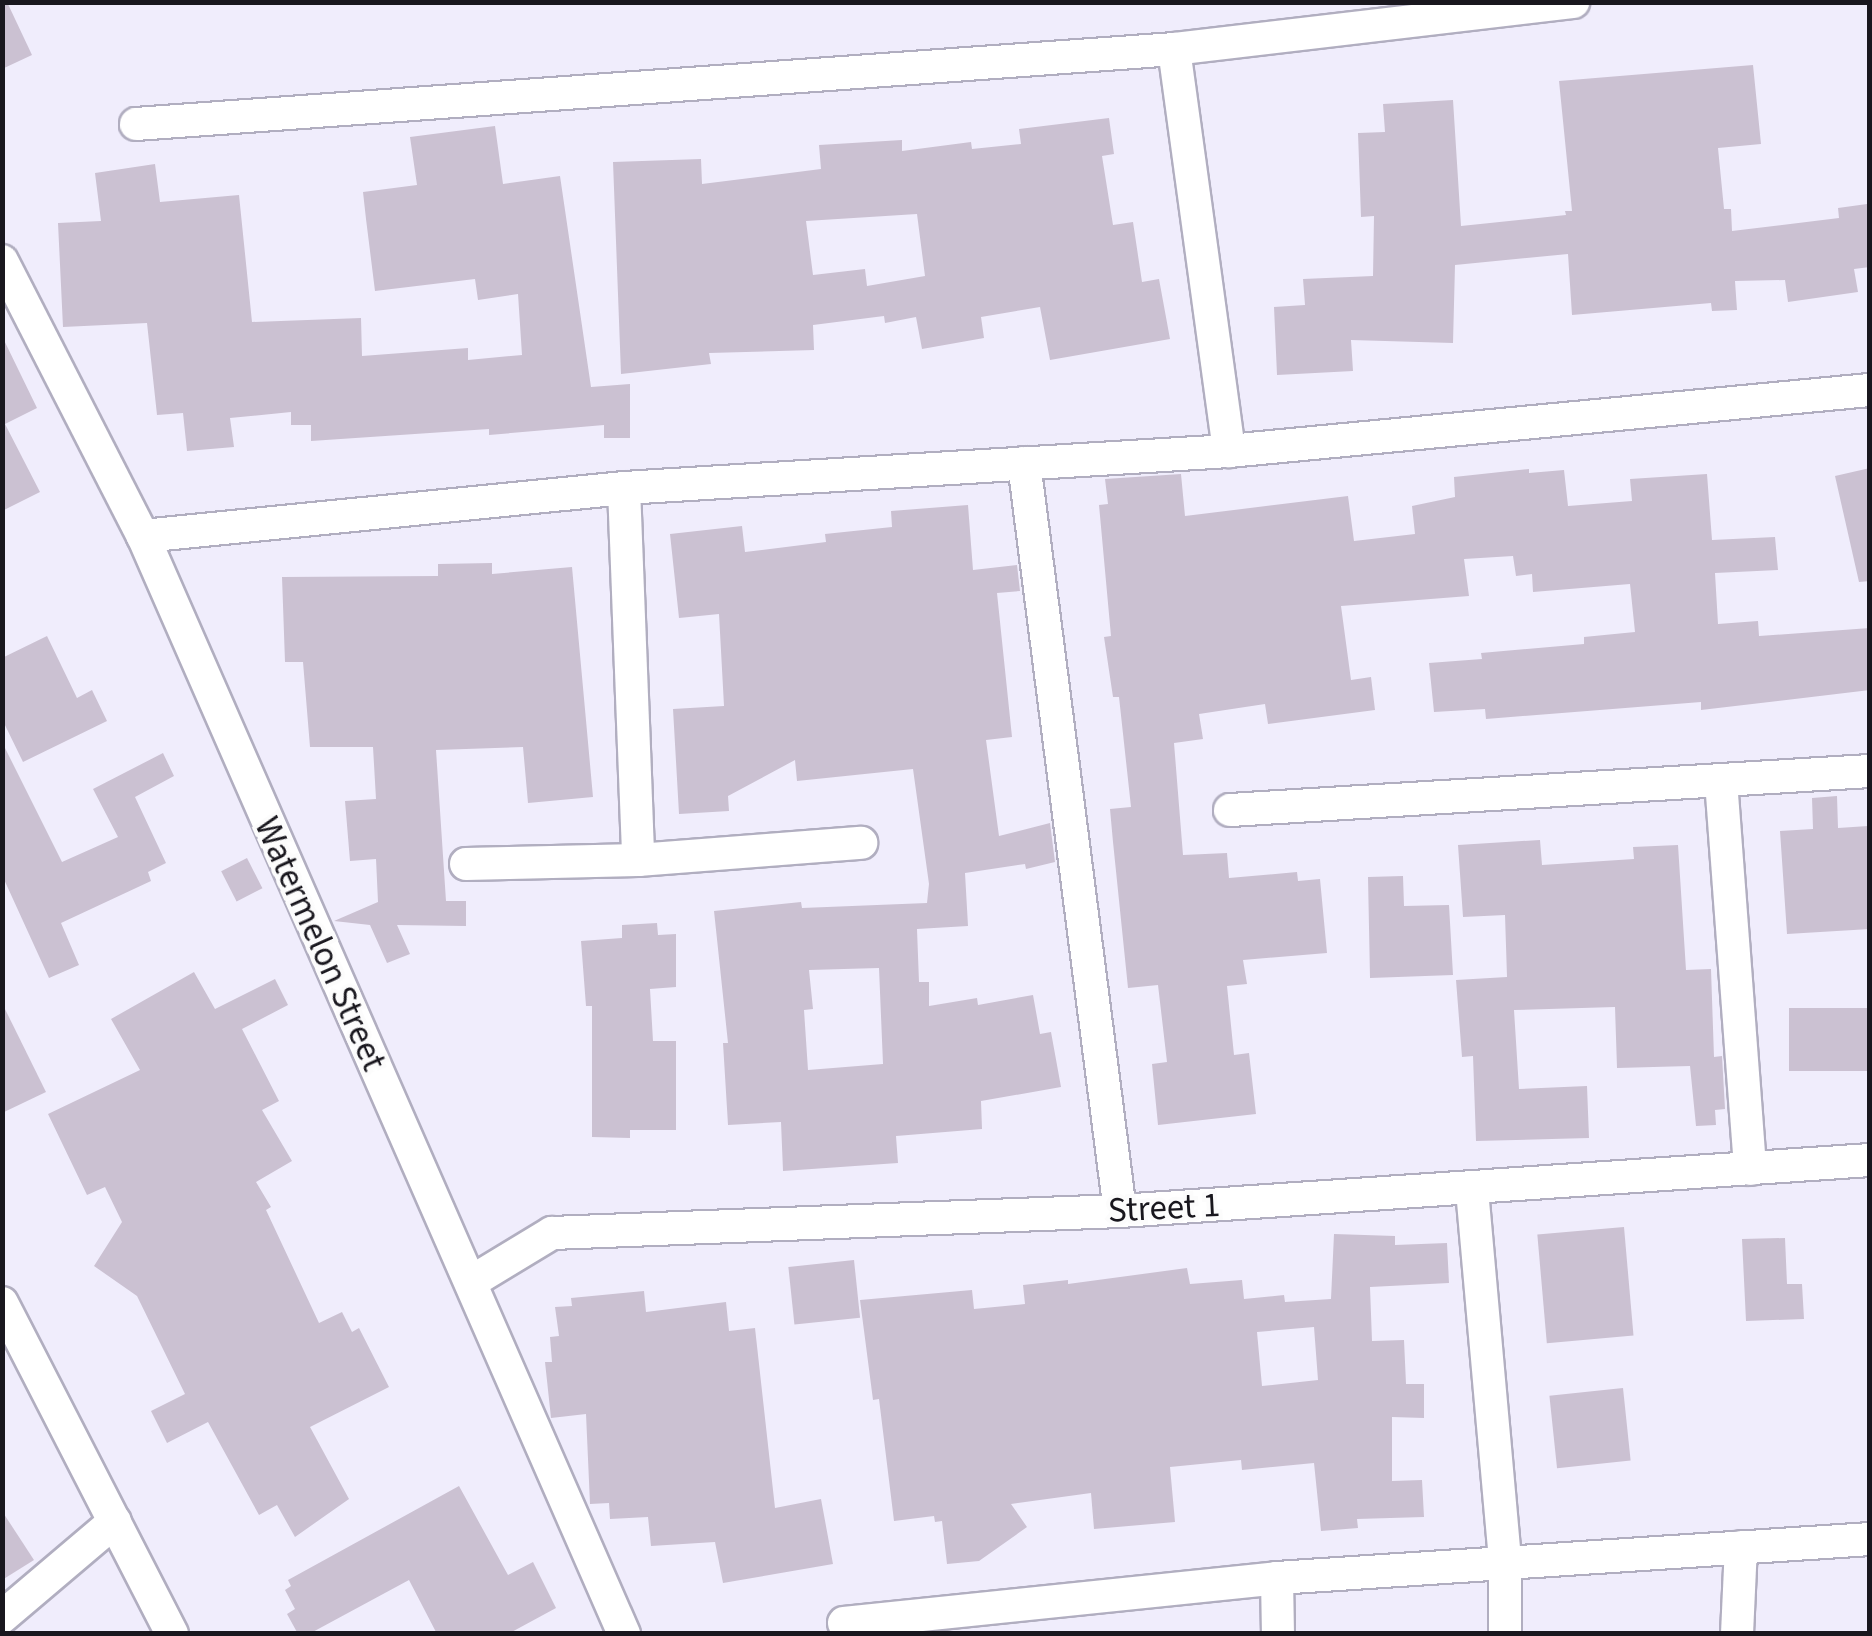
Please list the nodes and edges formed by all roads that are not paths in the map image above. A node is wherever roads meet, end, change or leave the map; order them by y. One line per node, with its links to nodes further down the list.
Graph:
1 (1572, 2): 2 (street)
2 (1174, 49): 3 (street); 6 (street)
3 (136, 124)
4 (2, 261): 9 (street, Watermelon Street)
5 (1870, 390): 6 (street)
6 (1229, 451): 7 (street)
7 (1024, 462): 8 (street); 19 (street)
8 (624, 488): 9 (street); 14 (street)
9 (142, 536): 20 (street, Watermelon Street)
10 (1870, 771): 11 (street)
11 (1721, 781): 12 (street); 17 (street)
12 (1230, 810)
13 (861, 842): 14 (street)
14 (638, 860): 15 (street)
15 (466, 864)
16 (1870, 1160): 17 (street, Street 1)
17 (1750, 1170): 18 (street, Street 1)
18 (1472, 1190): 19 (street, Street 1); 25 (street)
19 (1120, 1211): 20 (street, Street 1)
20 (471, 1282): 30 (street, Watermelon Street)
21 (4, 1310): 22 (street)
22 (116, 1521): 27 (street); 29 (street)
23 (1870, 1539): 24 (street)
24 (1741, 1547): 25 (street); 33 (street)
25 (1506, 1562): 26 (street); 32 (street)
26 (1277, 1578): 28 (street); 31 (street)
27 (2, 1617)
28 (844, 1623)
29 (172, 1634)
30 (624, 1634)
31 (1278, 1634)
32 (1504, 1634)
33 (1737, 1634)

